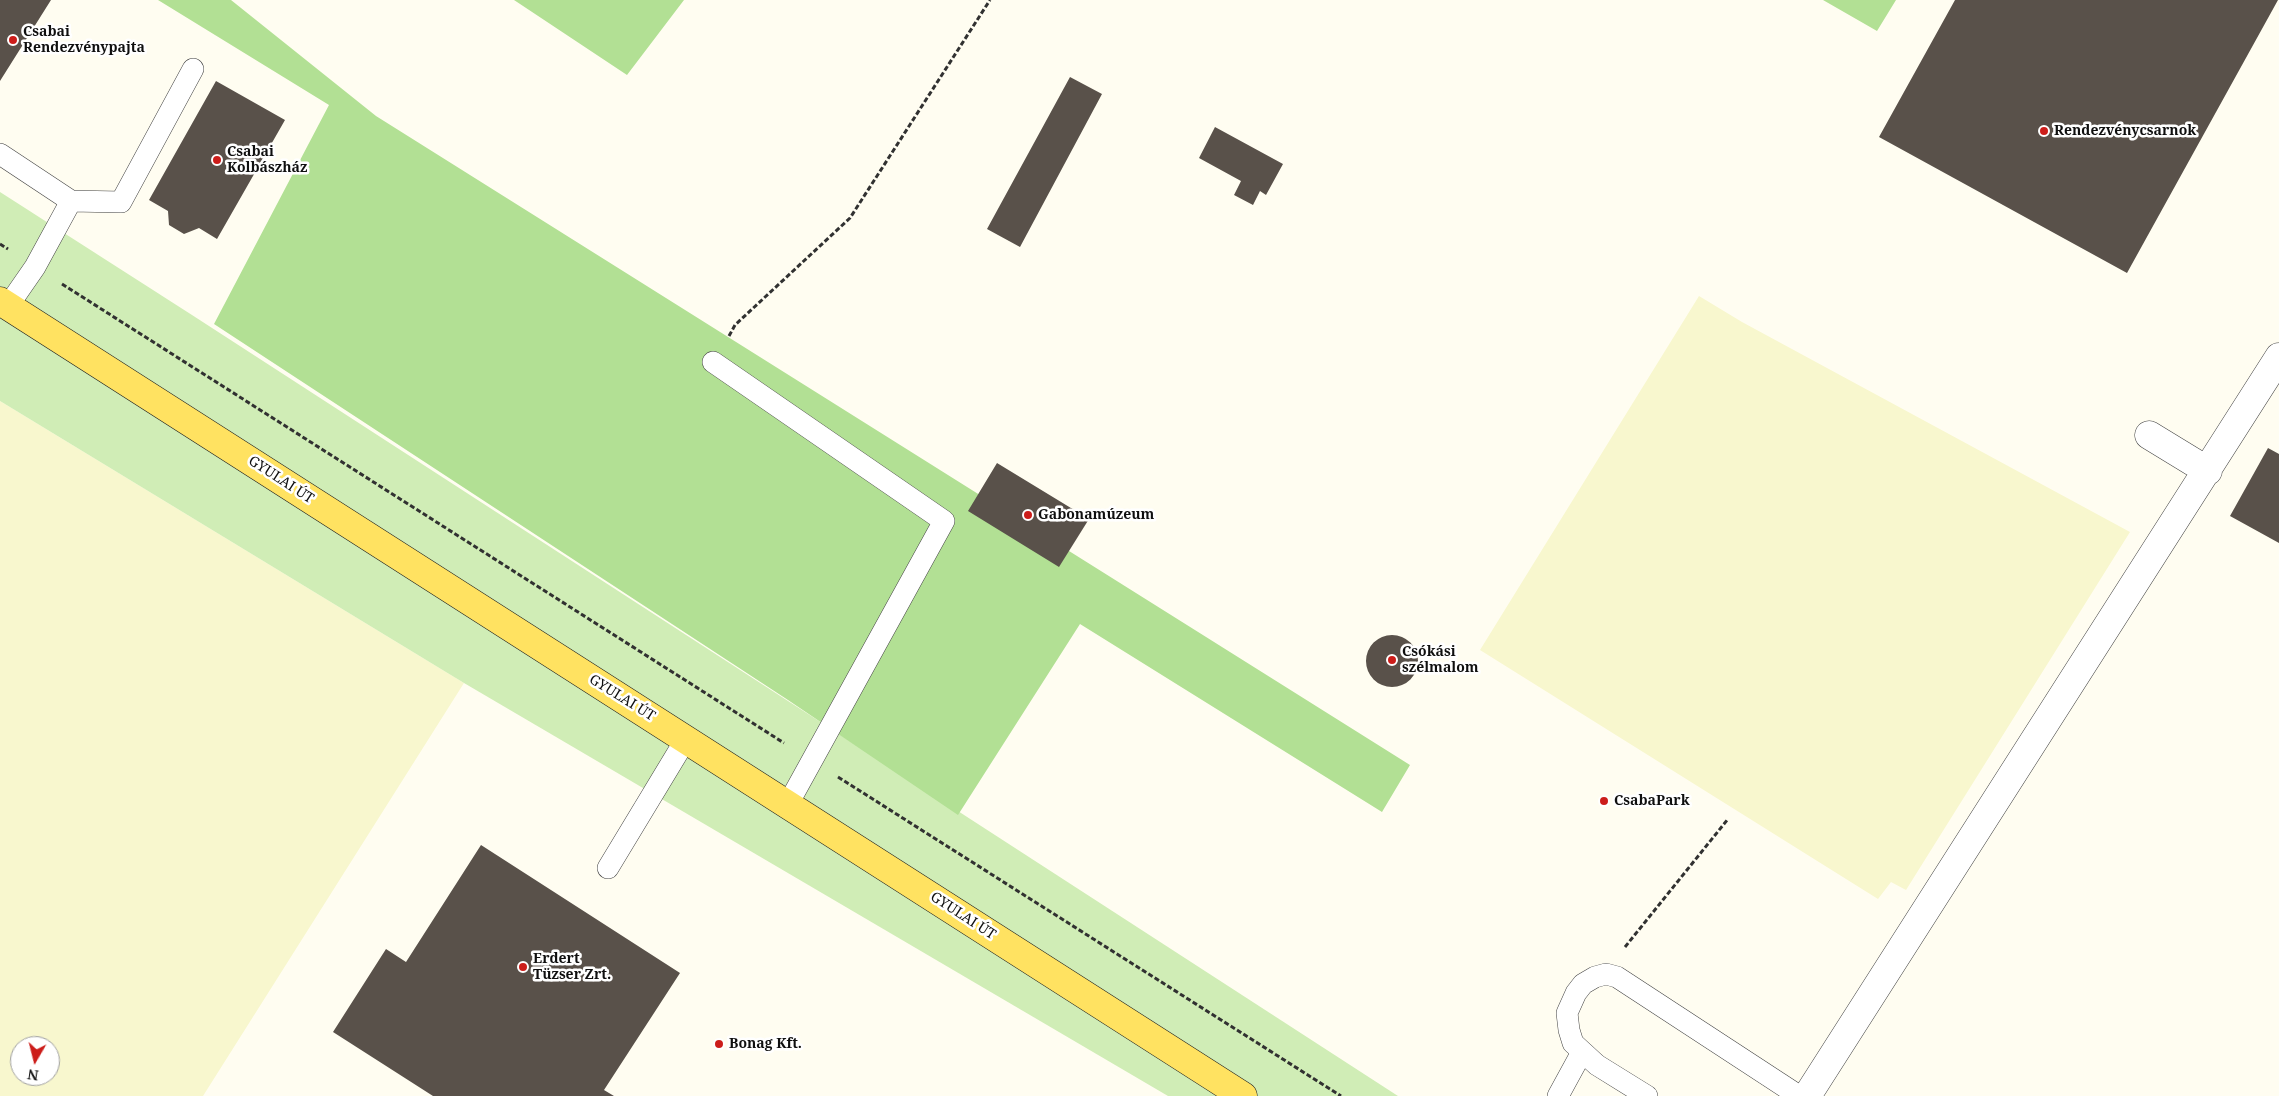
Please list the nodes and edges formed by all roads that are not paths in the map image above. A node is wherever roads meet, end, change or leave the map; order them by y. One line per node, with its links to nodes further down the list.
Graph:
1 (193, 69): 3 (lane)
2 (0, 154): 3 (lane)
3 (71, 201): 4 (lane)
4 (4, 303): 9 (main road, GYULAI ÚT)
5 (2279, 357): 8 (street)
6 (713, 362): 10 (lane)
7 (2148, 435): 8 (street)
8 (2208, 472): 17 (street)
9 (686, 739): 10 (main road, GYULAI ÚT); 11 (lane)
10 (788, 804): 13 (main road, GYULAI ÚT)
11 (608, 868)
12 (1582, 1052): 14 (lane); 15 (lane); 16 (lane)
13 (1243, 1096)
14 (1558, 1096)
15 (1647, 1096)
16 (1799, 1096)
17 (1807, 1096)

